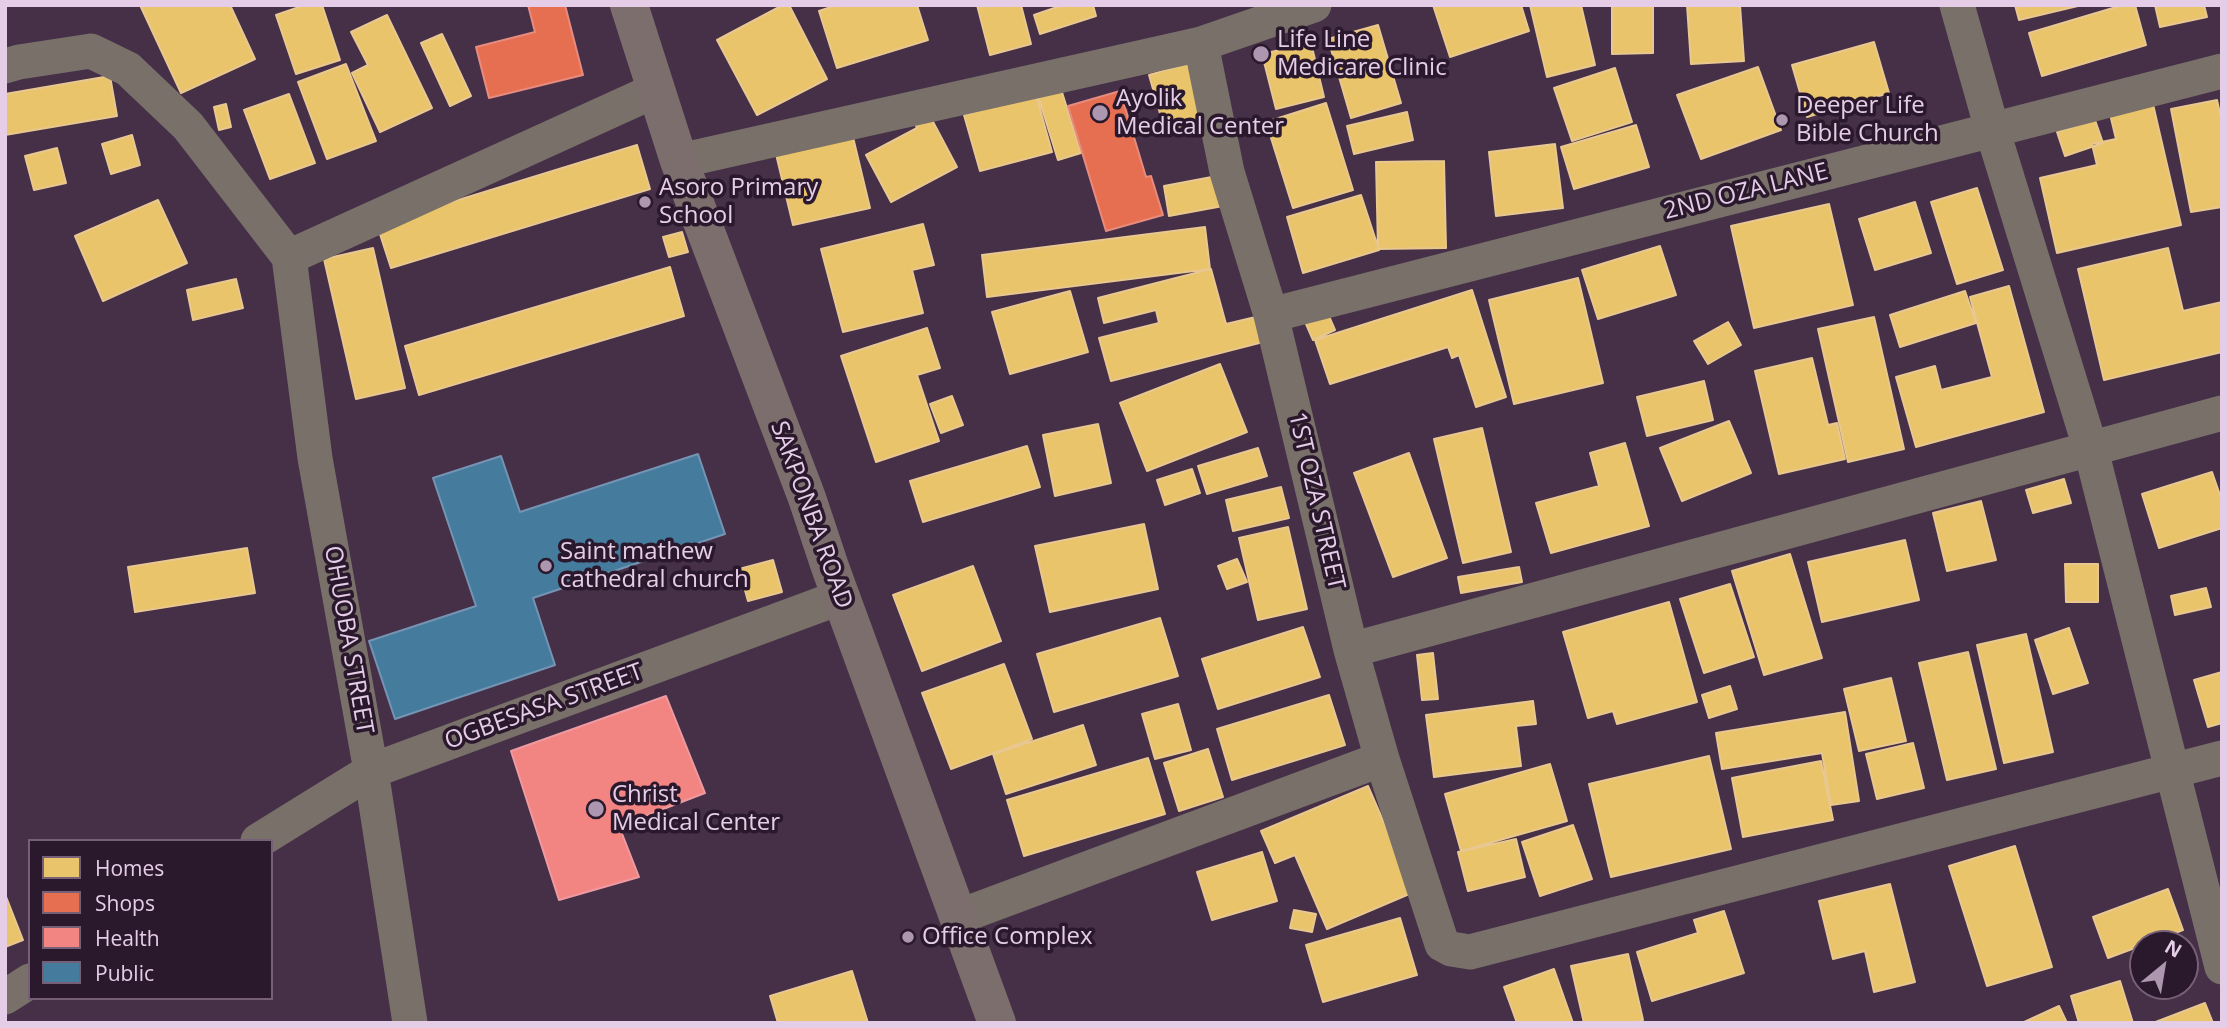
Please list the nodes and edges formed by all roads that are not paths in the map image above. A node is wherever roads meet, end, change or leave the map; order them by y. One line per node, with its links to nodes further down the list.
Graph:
1 (629, 5): 7 (main road, SAKPONBA ROAD)
2 (1314, 5): 4 (street)
3 (1957, 5): 8 (street)
4 (1201, 44): 9 (street); 11 (street, 1ST OZA STREET)
5 (5, 66): 10 (street)
6 (2222, 71): 8 (street, 2ND OZA LANE)
7 (656, 90): 9 (main road, SAKPONBA ROAD); 10 (street)
8 (1992, 129): 11 (street, 2ND OZA LANE); 13 (street)
9 (678, 161): 14 (main road, SAKPONBA ROAD)
10 (289, 257): 18 (street, OHUOBA STREET)
11 (1271, 314): 15 (street, 1ST OZA STREET)
12 (2222, 413): 13 (street)
13 (2091, 450): 15 (street); 19 (street)
14 (841, 597): 18 (street, OGBESASA STREET); 21 (main road, SAKPONBA ROAD)
15 (1351, 650): 17 (street, 1ST OZA STREET)
16 (2222, 758): 19 (street)
17 (1382, 759): 19 (street, 1ST OZA STREET); 21 (street)
18 (371, 771): 20 (street, OGBESASA STREET); 25 (street, OHUOBA STREET)
19 (2171, 771): 22 (street)
20 (261, 839)
21 (958, 917): 26 (main road, SAKPONBA ROAD)
22 (2222, 967)
23 (28, 982): 24 (street)
24 (5, 997)
25 (410, 1023)
26 (997, 1023)

